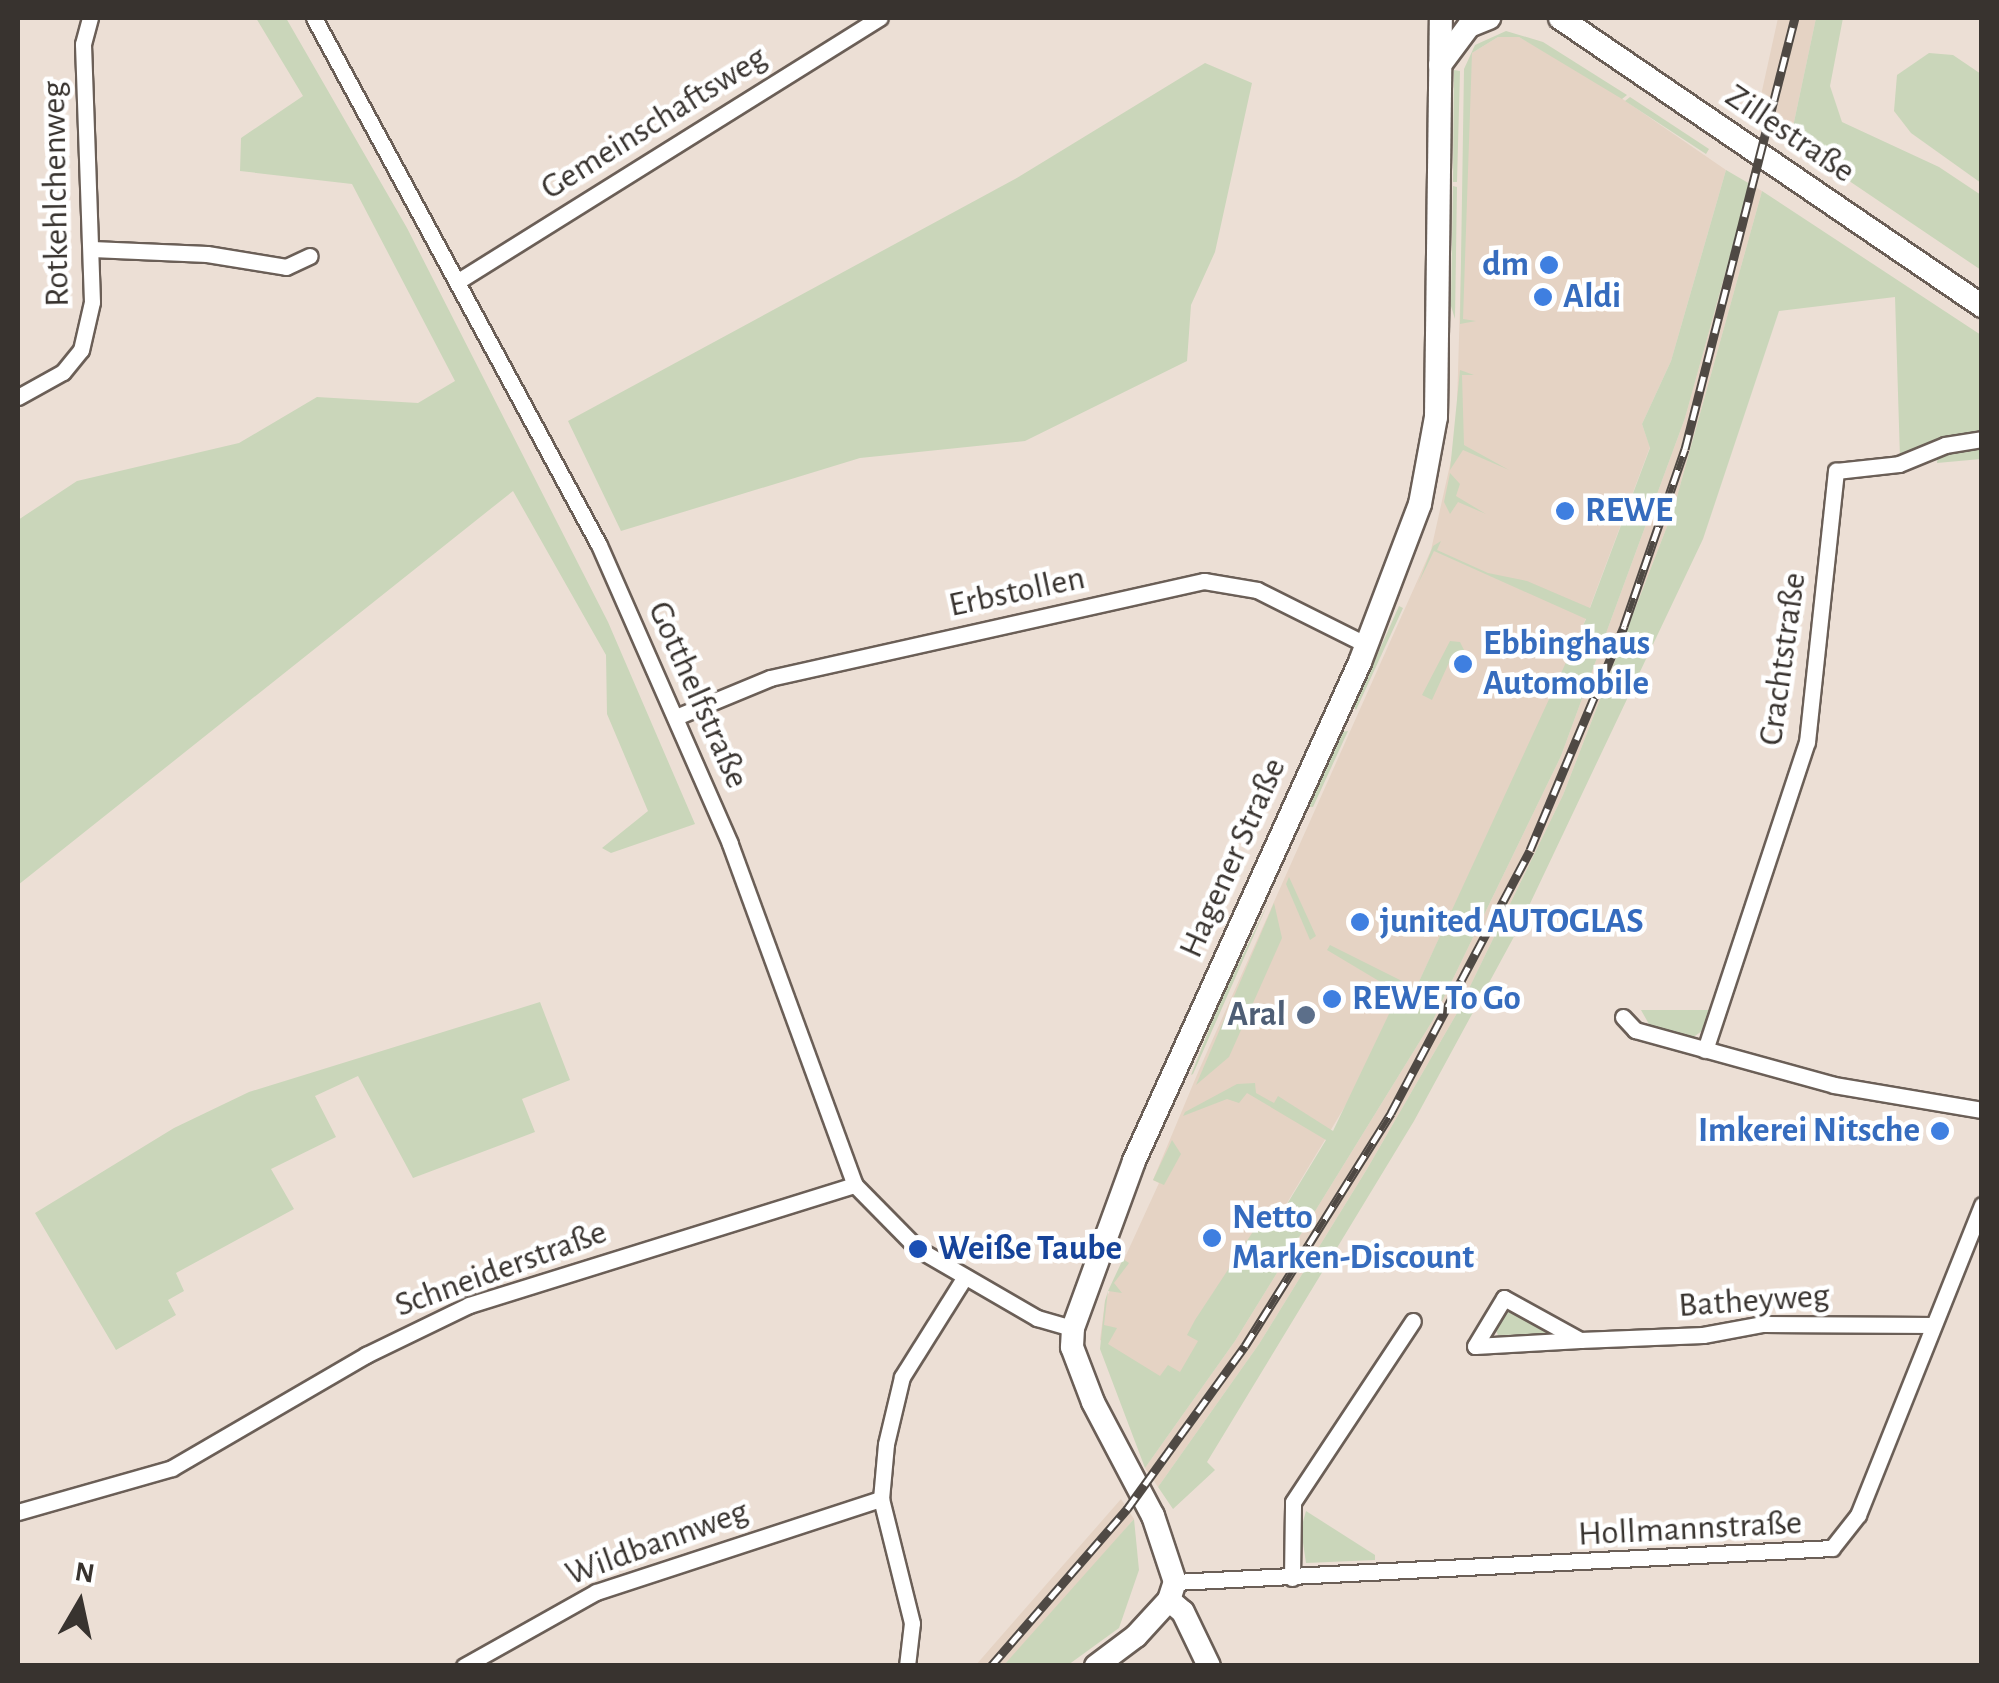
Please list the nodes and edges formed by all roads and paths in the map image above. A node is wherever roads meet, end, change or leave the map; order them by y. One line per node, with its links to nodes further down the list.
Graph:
1 (90, 18): 9 (street, Rotkehlchenweg)
2 (314, 18): 11 (street, Gotthelfstraße)
3 (880, 18): 11 (street, Gemeinschaftsweg)
4 (1441, 18): 8 (main road, Hagener Straße)
5 (1489, 18): 8 (main road)
6 (1540, 18): 7 (main road)
7 (1564, 20): 12 (main road, Zillestraße)
8 (1440, 65): 15 (main road, Hagener Straße)
9 (92, 249): 10 (street); 13 (street, Rotkehlchenweg)
10 (310, 256)
11 (460, 280): 16 (street, Gotthelfstraße)
12 (1982, 306)
13 (18, 397)
14 (1982, 439): 18 (street, Crachtstraße)
15 (1368, 645): 16 (street, Erbstollen); 25 (main road, Hagener Straße)
16 (676, 718): 20 (street, Gotthelfstraße)
17 (1623, 1018): 18 (street)
18 (1705, 1050): 19 (street)
19 (1982, 1110)
20 (855, 1184): 22 (street, Gotthelfstraße); 28 (street, Schneiderstraße)
21 (1982, 1206): 24 (street, Hollmannstraße)
22 (964, 1278): 25 (street, Gotthelfstraße); 27 (street)
23 (1413, 1321): 29 (street)
24 (1933, 1325): 26 (street, Batheyweg); 29 (street, Hollmannstraße)
25 (1072, 1328): 30 (main road)
26 (1580, 1340): 26 (street, Batheyweg)
27 (881, 1499): 31 (street, Wildbannweg); 32 (street)
28 (18, 1512)
29 (1292, 1578): 30 (street, Hollmannstraße)
30 (1172, 1591): 33 (main road); 34 (main road)
31 (464, 1666)
32 (906, 1666)
33 (1096, 1666)
34 (1210, 1666)

